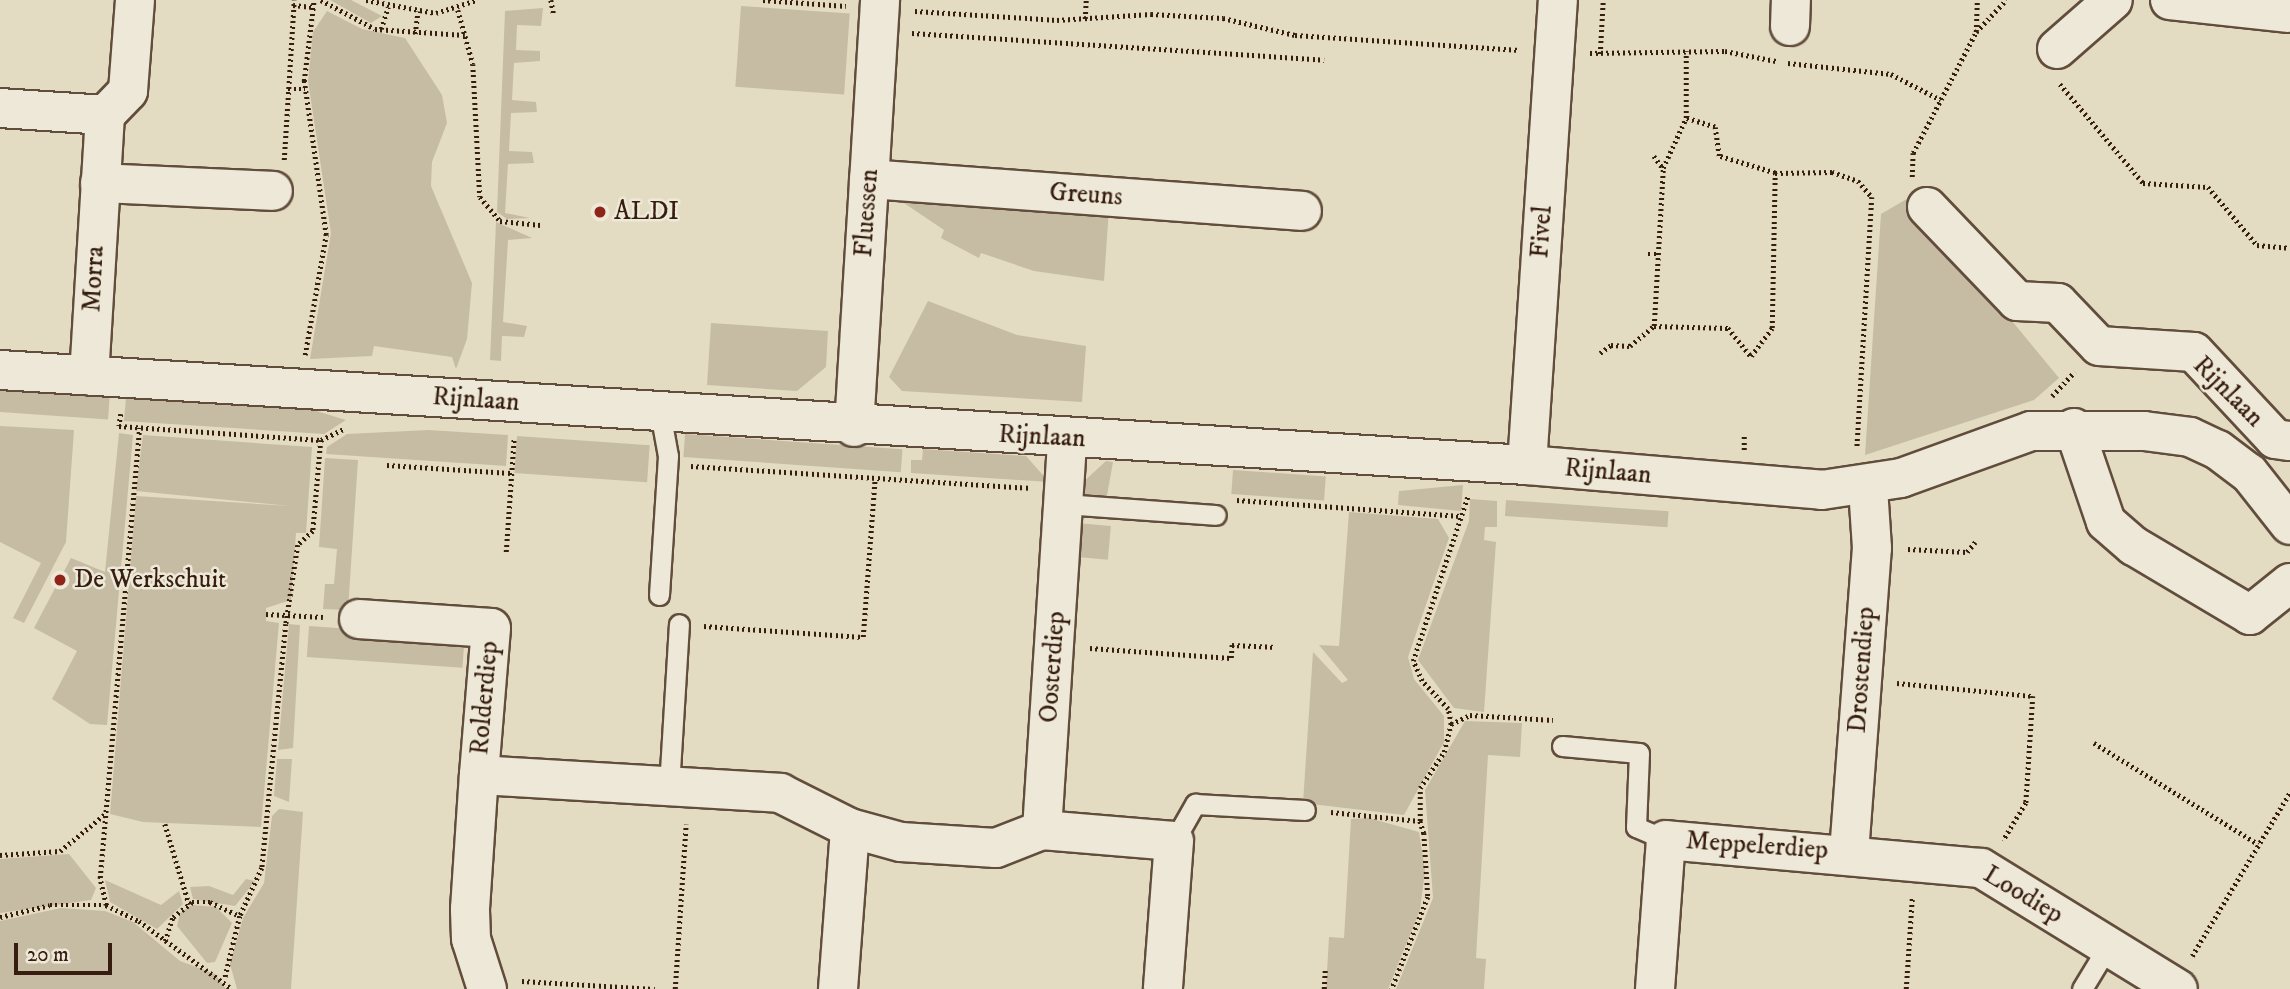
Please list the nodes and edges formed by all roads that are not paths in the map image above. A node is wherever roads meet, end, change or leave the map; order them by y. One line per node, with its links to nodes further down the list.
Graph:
1 (135, 0): 9 (street)
2 (1558, 0): 22 (street, Fivel)
3 (2113, 0): 7 (street)
4 (2169, 0): 5 (street)
5 (2288, 10)
6 (879, 13): 11 (street, Fluessen)
7 (2057, 49)
8 (0, 108): 9 (street)
9 (105, 115): 12 (street, Morra)
10 (278, 178): 12 (street)
11 (869, 179): 14 (street, Greuns); 18 (street, Fluessen)
12 (100, 183): 16 (street, Morra)
13 (1927, 207): 21 (street, Rijnlaan)
14 (1302, 211)
15 (0, 370): 16 (street, Rijnlaan)
16 (107, 377): 17 (street, Rijnlaan)
17 (660, 412): 18 (street, Rijnlaan); 28 (lane)
18 (853, 426): 20 (street, Rijnlaan)
19 (2074, 428): 23 (street, Rijnlaan); 26 (street, Rijnlaan); 27 (street)
20 (1067, 439): 22 (street, Rijnlaan); 24 (street, Oosterdiep)
21 (2290, 441)
22 (1527, 465): 23 (street, Rijnlaan)
23 (1868, 487): 39 (street, Drostendiep)
24 (1064, 497): 25 (lane); 36 (street, Oosterdiep)
25 (1216, 515)
26 (2290, 525)
27 (2290, 583)
28 (659, 595)
29 (359, 620): 32 (street, Rolderdiep)
30 (679, 624): 33 (lane)
31 (1562, 746): 37 (lane, Meppelerdiep)
32 (478, 775): 33 (street, Rolderdiep); 41 (street, Rolderdiep)
33 (679, 787): 35 (street, Rolderdiep)
34 (1306, 810): 38 (lane)
35 (850, 828): 36 (street, Rolderdiep); 43 (street)
36 (1042, 830): 38 (street)
37 (1666, 840): 39 (street, Meppelerdiep); 45 (street, Meppelerdiep)
38 (1174, 841): 44 (street)
39 (1849, 853): 40 (street, Loodiep)
40 (2108, 946): 42 (street, Loodiep); 46 (lane)
41 (485, 984)
42 (2176, 988)
43 (838, 989)
44 (1163, 989)
45 (1655, 989)
46 (2082, 989)

